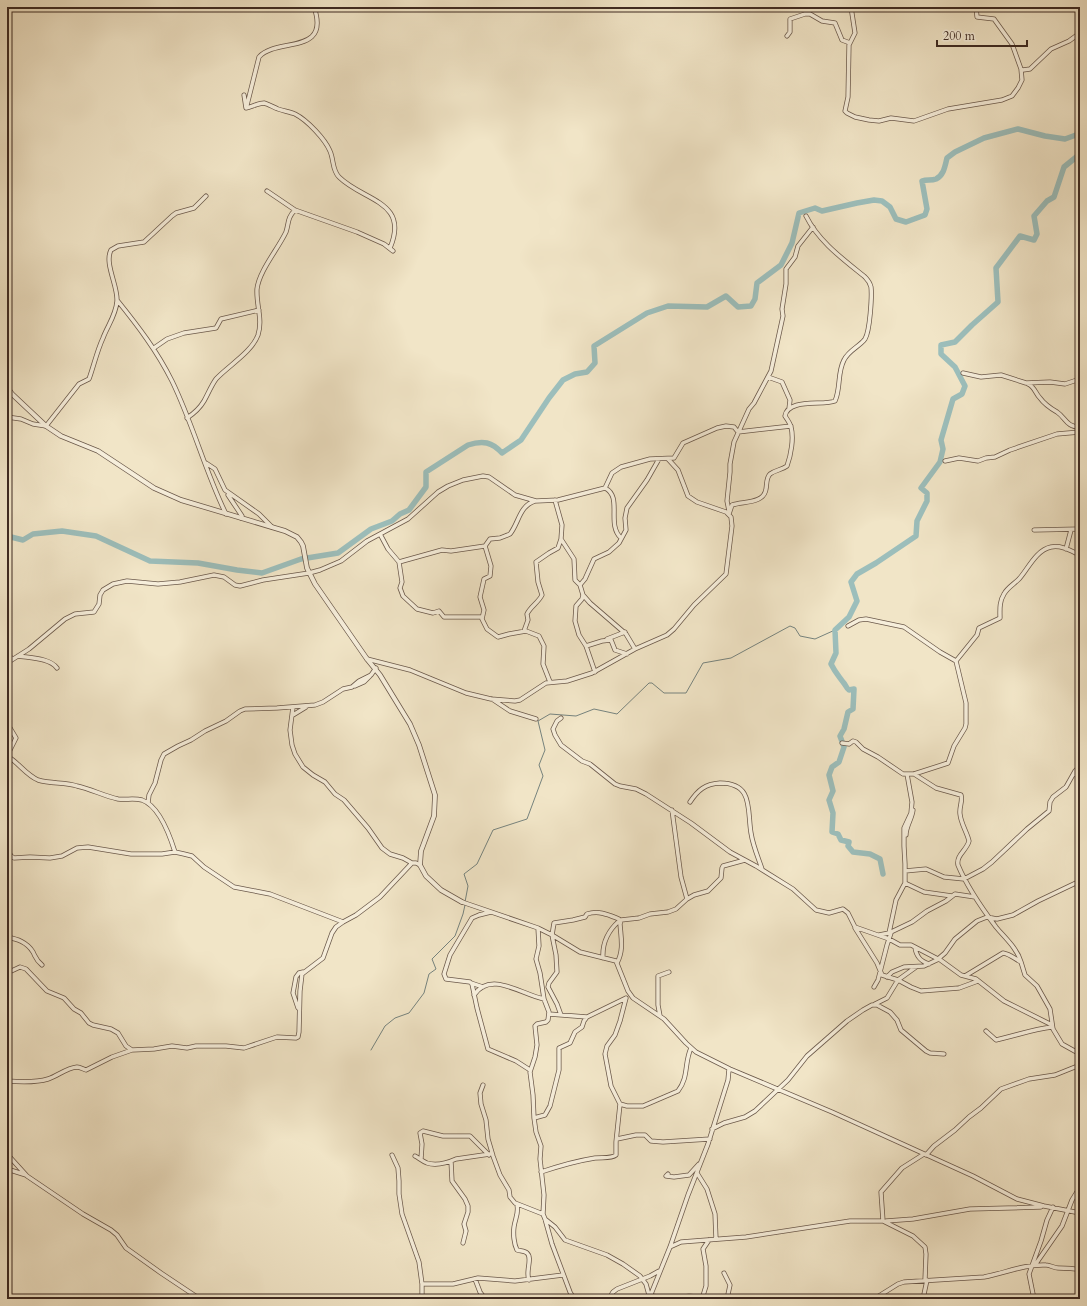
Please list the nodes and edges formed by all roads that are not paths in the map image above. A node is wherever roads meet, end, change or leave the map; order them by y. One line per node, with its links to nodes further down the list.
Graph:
1 (314, 7): 9 (street)
2 (851, 7): 6 (street)
3 (976, 7): 7 (street)
4 (1080, 33): 7 (street)
5 (787, 36): 6 (street)
6 (850, 43): 7 (street)
7 (1021, 69)
8 (244, 95): 9 (street)
9 (246, 108): 12 (street)
10 (268, 191): 12 (street)
11 (206, 196): 15 (street)
12 (295, 210): 16 (street)
13 (806, 216): 14 (street)
14 (813, 227): 19 (street); 23 (street)
15 (117, 300): 17 (street); 26 (street)
16 (259, 310): 17 (street); 25 (street)
17 (154, 348): 25 (street)
18 (963, 373): 21 (street)
19 (768, 377): 23 (street); 29 (street)
20 (1080, 379): 21 (street)
21 (1026, 383): 28 (street)
22 (7, 387): 26 (street)
23 (789, 409): 27 (street)
24 (7, 417): 26 (street)
25 (187, 418): 34 (street)
26 (46, 426): 40 (street)
27 (791, 426): 29 (street); 39 (street)
28 (1080, 427)
29 (738, 432): 32 (street); 39 (street)
30 (1080, 432): 33 (street)
31 (659, 459): 32 (street); 35 (street); 47 (street)
32 (668, 459): 39 (street)
33 (944, 461)
34 (206, 463): 36 (street); 40 (street)
35 (605, 488): 37 (street); 47 (street)
36 (225, 490): 41 (street); 42 (street)
37 (555, 500): 38 (street); 48 (street)
38 (536, 501): 46 (street); 49 (street)
39 (729, 513): 62 (street)
40 (226, 514): 41 (street)
41 (241, 518): 42 (street)
42 (273, 528): 53 (street)
43 (1080, 529): 45 (street)
44 (1034, 530): 45 (street)
45 (1071, 530): 50 (street)
46 (380, 534): 52 (street); 53 (street)
47 (621, 538): 54 (street)
48 (561, 539): 54 (street); 58 (street)
49 (485, 546): 52 (street); 56 (street)
50 (1066, 549): 51 (street); 68 (street)
51 (1080, 555)
52 (399, 562): 56 (street)
53 (309, 573): 65 (street); 67 (street)
54 (580, 585): 55 (street)
55 (583, 595): 59 (street); 61 (street)
56 (482, 617): 58 (street)
57 (848, 626): 68 (street)
58 (524, 631): 73 (street)
59 (625, 632): 60 (street); 62 (street)
60 (602, 641): 61 (street); 63 (street)
61 (586, 646): 72 (street)
62 (635, 649): 63 (street)
63 (627, 654): 72 (street)
64 (7, 655): 66 (street)
65 (18, 656): 66 (street); 70 (street)
66 (13, 659): 69 (street)
67 (367, 659): 71 (street); 74 (street)
68 (956, 661): 86 (street)
69 (7, 663)
70 (57, 668)
71 (376, 668): 75 (street); 96 (street)
72 (595, 672): 73 (street)
73 (550, 682): 74 (street)
74 (491, 699): 79 (street)
75 (315, 705): 76 (street); 77 (street)
76 (293, 707): 77 (street); 90 (street)
77 (293, 715): 95 (street)
78 (562, 718): 91 (street)
79 (536, 719)
80 (7, 723): 82 (street)
81 (842, 743): 85 (street)
82 (8, 756): 88 (street); 90 (street)
83 (1080, 766): 87 (street)
84 (1080, 770): 87 (street)
85 (907, 774): 86 (street); 98 (street)
86 (914, 774): 99 (street)
87 (1073, 776): 99 (street)
88 (7, 801)
89 (690, 802): 97 (street)
90 (148, 803): 93 (street)
91 (672, 810): 94 (street); 104 (street)
92 (7, 850): 93 (street)
93 (175, 852): 108 (street)
94 (745, 860): 97 (street); 104 (street)
95 (412, 863): 96 (street); 108 (street)
96 (420, 865): 105 (street)
97 (762, 870): 110 (street)
98 (906, 871): 99 (street); 101 (street)
99 (964, 879): 103 (street)
100 (1080, 881): 107 (street)
101 (905, 882): 102 (street); 112 (street)
102 (952, 896): 103 (street); 112 (street)
103 (975, 897): 107 (street)
104 (687, 899): 109 (street)
105 (462, 902): 106 (street)
106 (492, 912): 111 (street); 133 (street)
107 (989, 917): 119 (street); 120 (street)
108 (343, 922): 126 (street)
109 (620, 922): 113 (street); 118 (street); 121 (street)
110 (855, 927): 114 (street); 125 (street)
111 (538, 928): 113 (street); 139 (street)
112 (890, 933): 114 (street); 116 (street)
113 (552, 935): 118 (street); 143 (street)
114 (878, 935): 116 (street)
115 (7, 937): 123 (street)
116 (889, 939): 117 (street); 125 (street)
117 (915, 946): 119 (street); 122 (street)
118 (603, 958): 121 (street)
119 (938, 959): 122 (street); 129 (street)
120 (1021, 962): 129 (street); 146 (street)
121 (617, 963): 136 (street)
122 (930, 964): 124 (street)
123 (42, 965)
124 (916, 967): 130 (street); 131 (street)
125 (880, 970): 130 (street); 135 (street)
126 (304, 972): 141 (street); 141 (street)
127 (670, 972): 144 (street)
128 (7, 973): 149 (street)
129 (965, 976): 132 (street)
130 (887, 977): 131 (street)
131 (898, 980): 132 (street); 140 (street)
132 (978, 981): 146 (street)
133 (471, 983): 134 (street); 137 (street)
134 (483, 987): 137 (street); 139 (street)
135 (874, 987)
136 (630, 994): 138 (street); 144 (street)
137 (474, 996): 154 (street)
138 (626, 998): 145 (street); 158 (street)
139 (544, 999): 142 (street)
140 (875, 1004): 150 (street); 157 (street)
141 (299, 1010): 149 (street)
142 (549, 1014): 143 (street); 154 (street)
143 (561, 1016): 145 (street)
144 (660, 1016): 148 (street)
145 (587, 1018): 159 (street)
146 (1052, 1026): 147 (street); 151 (street)
147 (986, 1031)
148 (691, 1048): 153 (street); 158 (street)
149 (132, 1050): 155 (street)
150 (944, 1054)
151 (1080, 1054)
152 (1080, 1065): 166 (street)
153 (729, 1069): 157 (street); 160 (street)
154 (530, 1070): 159 (street)
155 (7, 1081)
156 (483, 1085): 164 (street)
157 (778, 1090): 160 (street); 166 (street)
158 (620, 1105): 161 (street)
159 (534, 1118): 172 (street)
160 (712, 1129): 162 (street)
161 (617, 1139): 162 (street); 172 (street)
162 (710, 1139): 170 (street)
163 (7, 1154): 175 (street)
164 (491, 1154): 168 (street); 169 (street); 177 (street)
165 (392, 1155): 200 (street)
166 (925, 1155): 178 (street); 184 (street)
167 (415, 1156): 168 (street)
168 (421, 1159): 169 (street)
169 (451, 1162): 189 (street)
170 (701, 1162): 173 (street); 174 (street)
171 (7, 1169): 175 (street)
172 (541, 1172): 182 (street)
173 (697, 1173): 185 (street); 186 (street)
174 (668, 1174)
175 (27, 1176): 202 (street)
176 (1080, 1187): 180 (street)
177 (517, 1205): 182 (street); 198 (street)
178 (1044, 1206): 179 (street); 184 (street)
179 (1053, 1208): 180 (street); 191 (street)
180 (1068, 1210): 181 (street); 191 (street)
181 (1080, 1213)
182 (543, 1214): 183 (street)
183 (546, 1218): 195 (street); 196 (street)
184 (884, 1221): 186 (street); 199 (street)
185 (674, 1236): 188 (street); 190 (street)
186 (716, 1239): 187 (street)
187 (709, 1240): 188 (street); 209 (street)
188 (681, 1242): 190 (street)
189 (463, 1244)
190 (670, 1247): 193 (street)
191 (1034, 1265): 192 (street); 199 (street); 213 (street)
192 (1080, 1270)
193 (660, 1271): 196 (street); 201 (street)
194 (724, 1273): 210 (street)
195 (563, 1275): 198 (street); 205 (street)
196 (641, 1278): 201 (street); 206 (street)
197 (475, 1279): 198 (street); 200 (street); 204 (street)
198 (528, 1280)
199 (926, 1280): 211 (street); 212 (street)
200 (422, 1284): 203 (street)
201 (649, 1297): 207 (street)
202 (200, 1299)
203 (422, 1299)
204 (485, 1299)
205 (574, 1299)
206 (604, 1299)
207 (666, 1299)
208 (676, 1299): 209 (street)
209 (701, 1299)
210 (727, 1299)
211 (874, 1299)
212 (924, 1299)
213 (1034, 1299)

